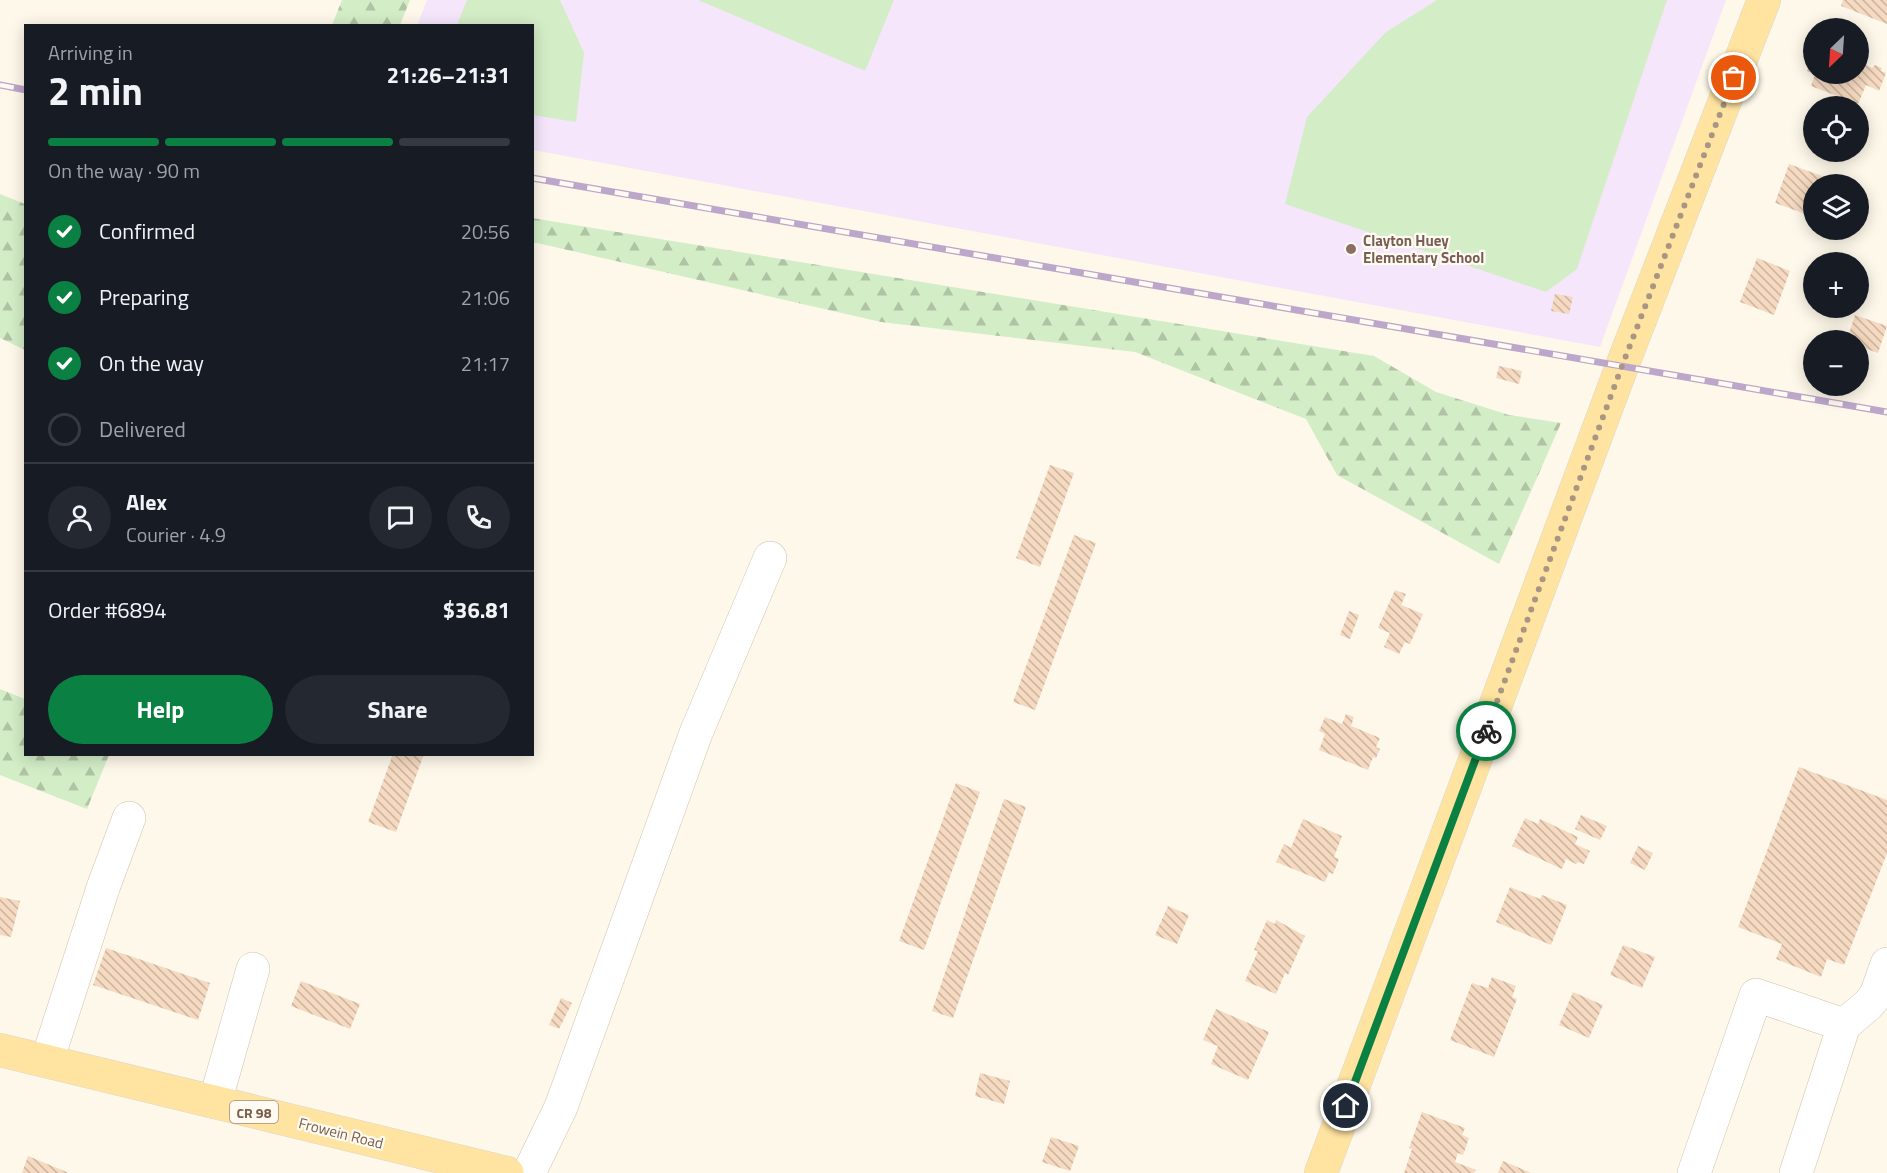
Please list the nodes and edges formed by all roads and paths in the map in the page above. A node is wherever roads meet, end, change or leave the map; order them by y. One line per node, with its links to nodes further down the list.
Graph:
1 (1758, 4): 12 (main road)
2 (770, 558): 11 (lane)
3 (129, 818): 8 (lane)
4 (1887, 964): 6 (lane)
5 (253, 969): 9 (lane)
6 (1844, 1025): 13 (lane); 14 (lane)
7 (0, 1050): 8 (main road, Frowein Road / CR 98)
8 (47, 1061): 9 (main road, Frowein Road / CR 98)
9 (215, 1102): 10 (main road, Frowein Road / CR 98)
10 (507, 1173)
11 (529, 1173)
12 (1321, 1173)
13 (1694, 1173)
14 (1796, 1173)

